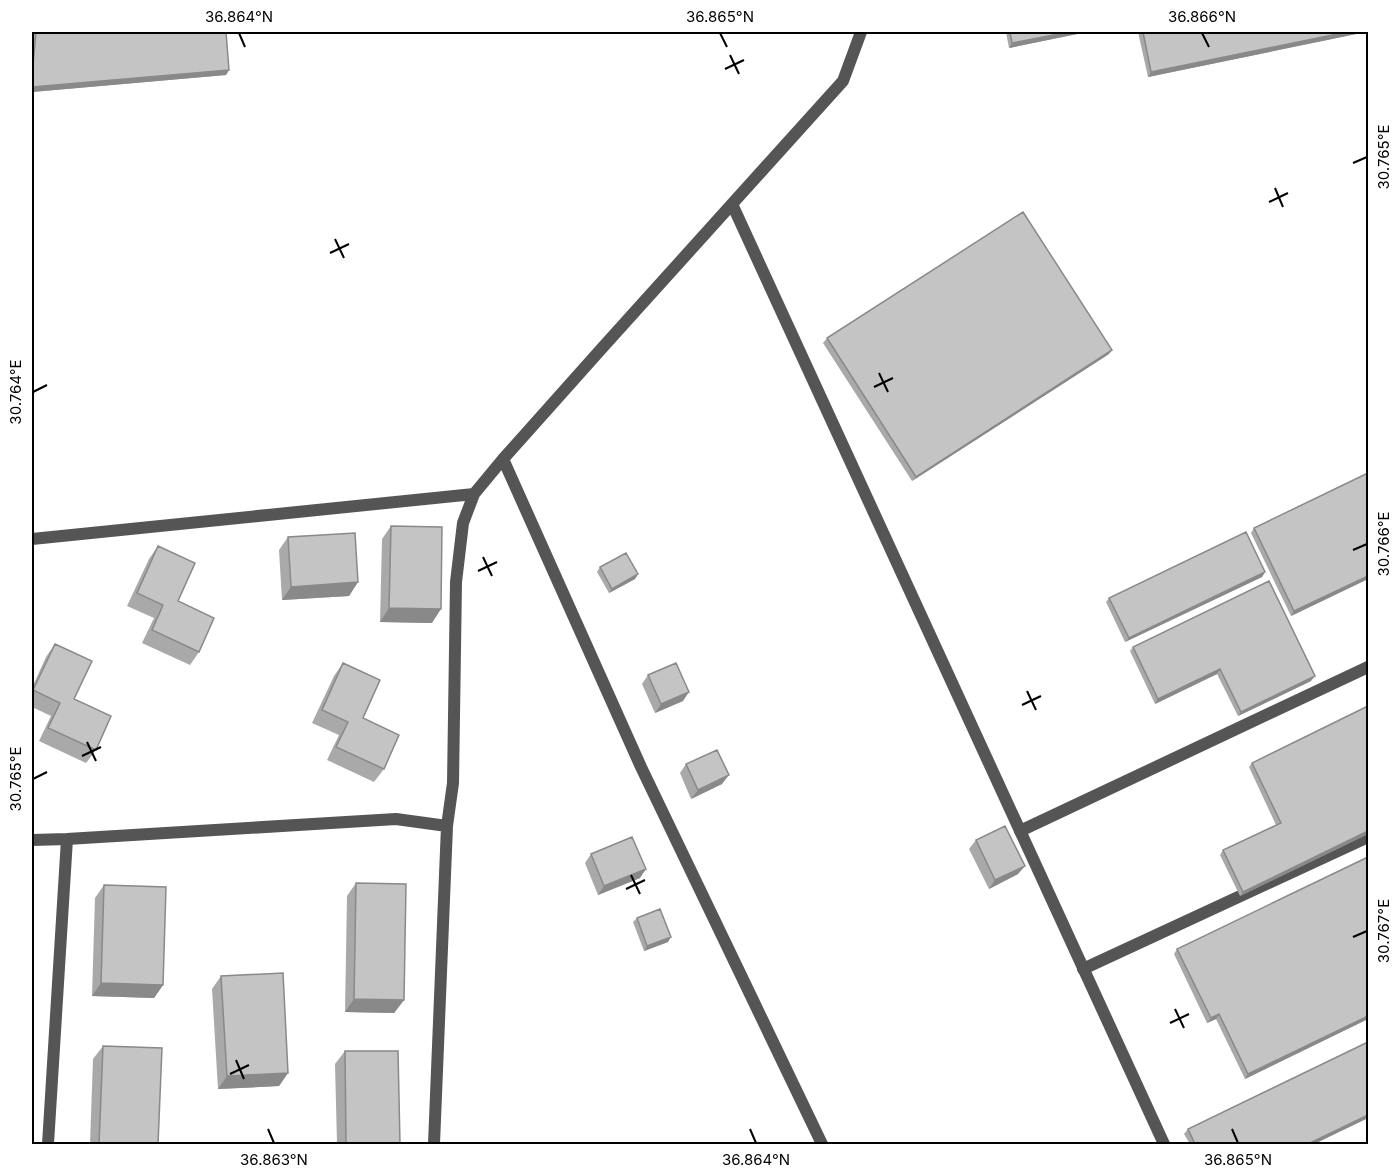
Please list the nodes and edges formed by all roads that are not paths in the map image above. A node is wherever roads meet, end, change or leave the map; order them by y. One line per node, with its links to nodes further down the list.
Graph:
1 (861, 32): 2 (street)
2 (732, 204): 3 (street); 8 (street)
3 (503, 459): 4 (street); 15 (street)
4 (474, 494): 5 (street); 7 (street)
5 (32, 539)
6 (1368, 667): 8 (street)
7 (447, 826): 10 (street); 14 (street)
8 (1020, 831): 12 (street)
9 (1368, 837): 12 (street)
10 (67, 839): 11 (street); 13 (street)
11 (32, 840)
12 (1083, 969): 16 (street)
13 (48, 1144)
14 (434, 1144)
15 (822, 1144)
16 (1164, 1144)

